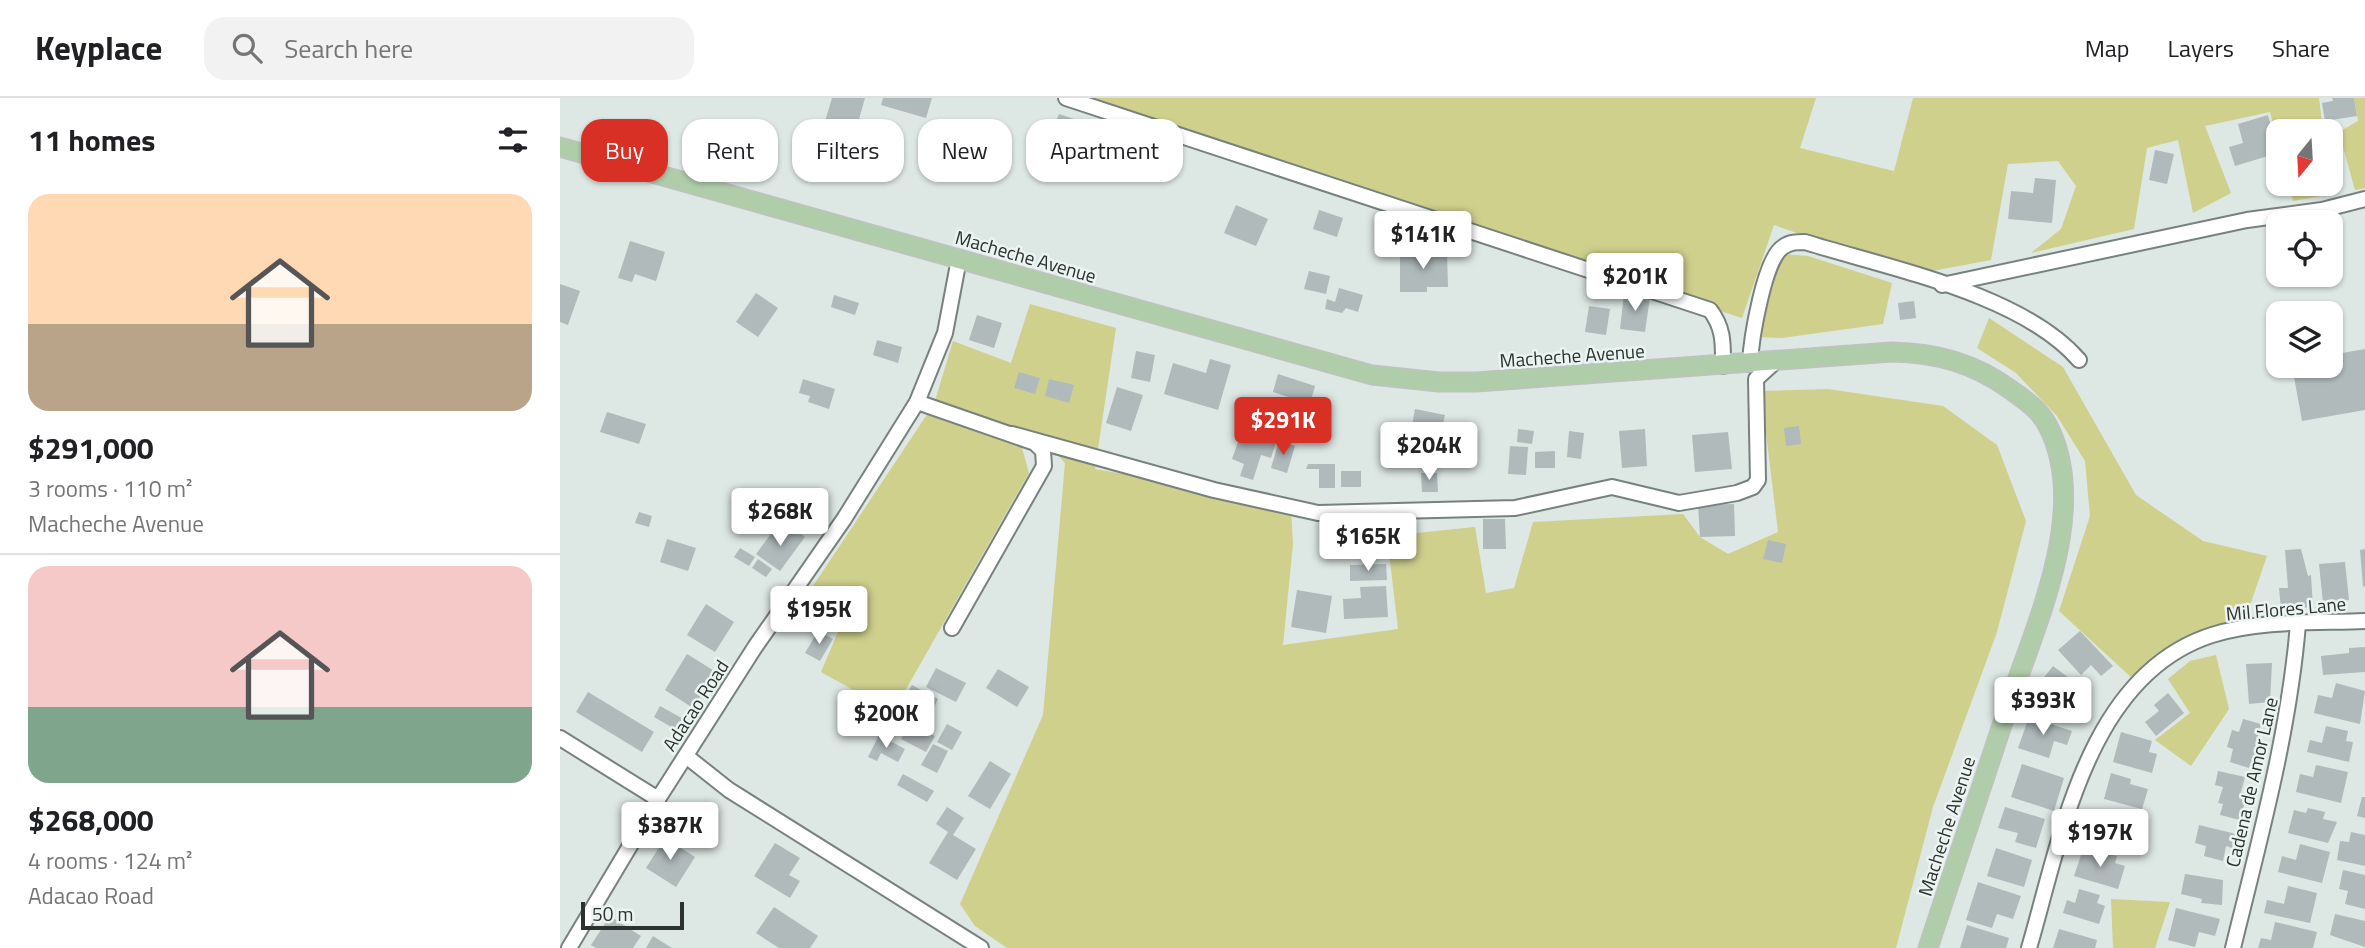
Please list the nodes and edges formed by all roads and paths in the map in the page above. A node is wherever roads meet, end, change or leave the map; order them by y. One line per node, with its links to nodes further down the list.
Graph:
1 (1066, 98): 9 (street)
2 (560, 147): 4 (main road, Macheche Avenue)
3 (2365, 199): 5 (street)
4 (959, 259): 9 (main road, Macheche Avenue); 10 (street, Adacao Road)
5 (1942, 285): 6 (street); 8 (street)
6 (2079, 360)
7 (1776, 361): 8 (main road, Macheche Avenue); 11 (street); 20 (main road, Macheche Avenue)
8 (1750, 364): 9 (main road, Macheche Avenue)
9 (1723, 366)
10 (917, 402): 11 (street); 16 (street, Adacao Road)
11 (1012, 434): 14 (street)
12 (2365, 621): 13 (street, Mil Flores Lane)
13 (2298, 624): 21 (street, Mil Flores Lane); 22 (street, Cadena de Amor Lane)
14 (952, 628)
15 (560, 738): 17 (street)
16 (686, 755): 17 (street, Adacao Road); 19 (street)
17 (658, 799): 18 (street, Adacao Road)
18 (569, 948)
19 (981, 948)
20 (1928, 948)
21 (2029, 948)
22 (2233, 948)

